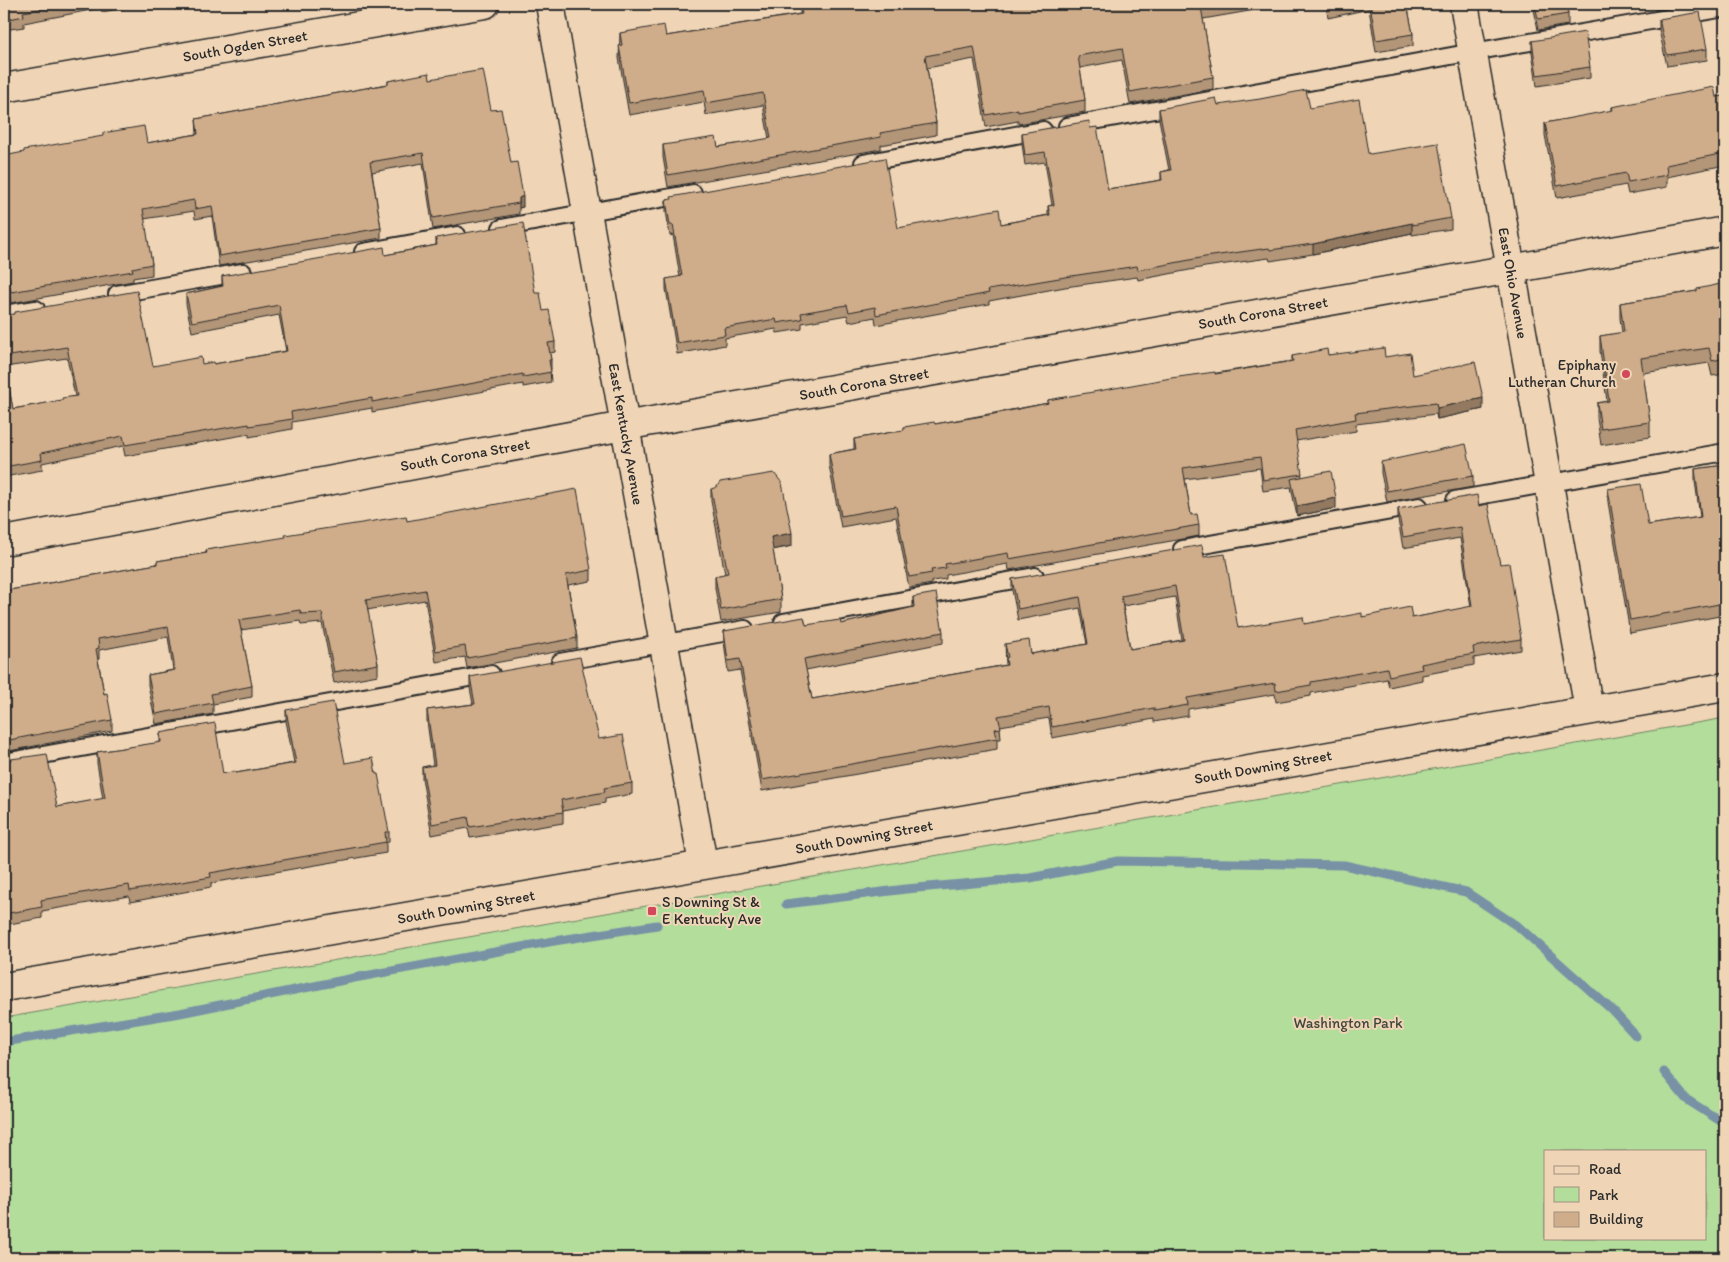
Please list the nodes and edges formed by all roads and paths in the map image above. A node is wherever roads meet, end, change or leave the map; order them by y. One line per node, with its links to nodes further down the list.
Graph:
1 (485, 4): 6 (street, South Ogden Street)
2 (550, 4): 9 (street, East Kentucky Avenue)
3 (1464, 4): 5 (street, East Ohio Avenue)
4 (1725, 8): 5 (lane)
5 (1473, 52): 7 (lane); 15 (street, East Ohio Avenue)
6 (4, 88)
7 (844, 166)
8 (706, 191): 9 (lane)
9 (588, 212): 10 (lane); 19 (street, East Kentucky Avenue)
10 (490, 229)
11 (1725, 231): 15 (street, South Corona Street)
12 (471, 233): 13 (lane)
13 (344, 255)
14 (257, 270): 16 (lane)
15 (1510, 270): 19 (street, South Corona Street); 21 (street, East Ohio Avenue)
16 (101, 297)
17 (52, 306): 18 (lane)
18 (4, 314)
19 (624, 426): 22 (street, South Corona Street); 25 (street, East Kentucky Avenue)
20 (1725, 452): 21 (lane)
21 (1549, 483): 23 (lane); 29 (street, East Ohio Avenue)
22 (4, 541)
23 (1166, 552)
24 (1048, 574): 25 (lane)
25 (664, 643): 26 (lane); 31 (street, East Kentucky Avenue)
26 (548, 664)
27 (509, 671): 30 (lane)
28 (1725, 687): 29 (street, South Downing Street)
29 (1589, 710): 31 (street, South Downing Street)
30 (4, 762)
31 (703, 864): 32 (street, South Downing Street)
32 (4, 987)

